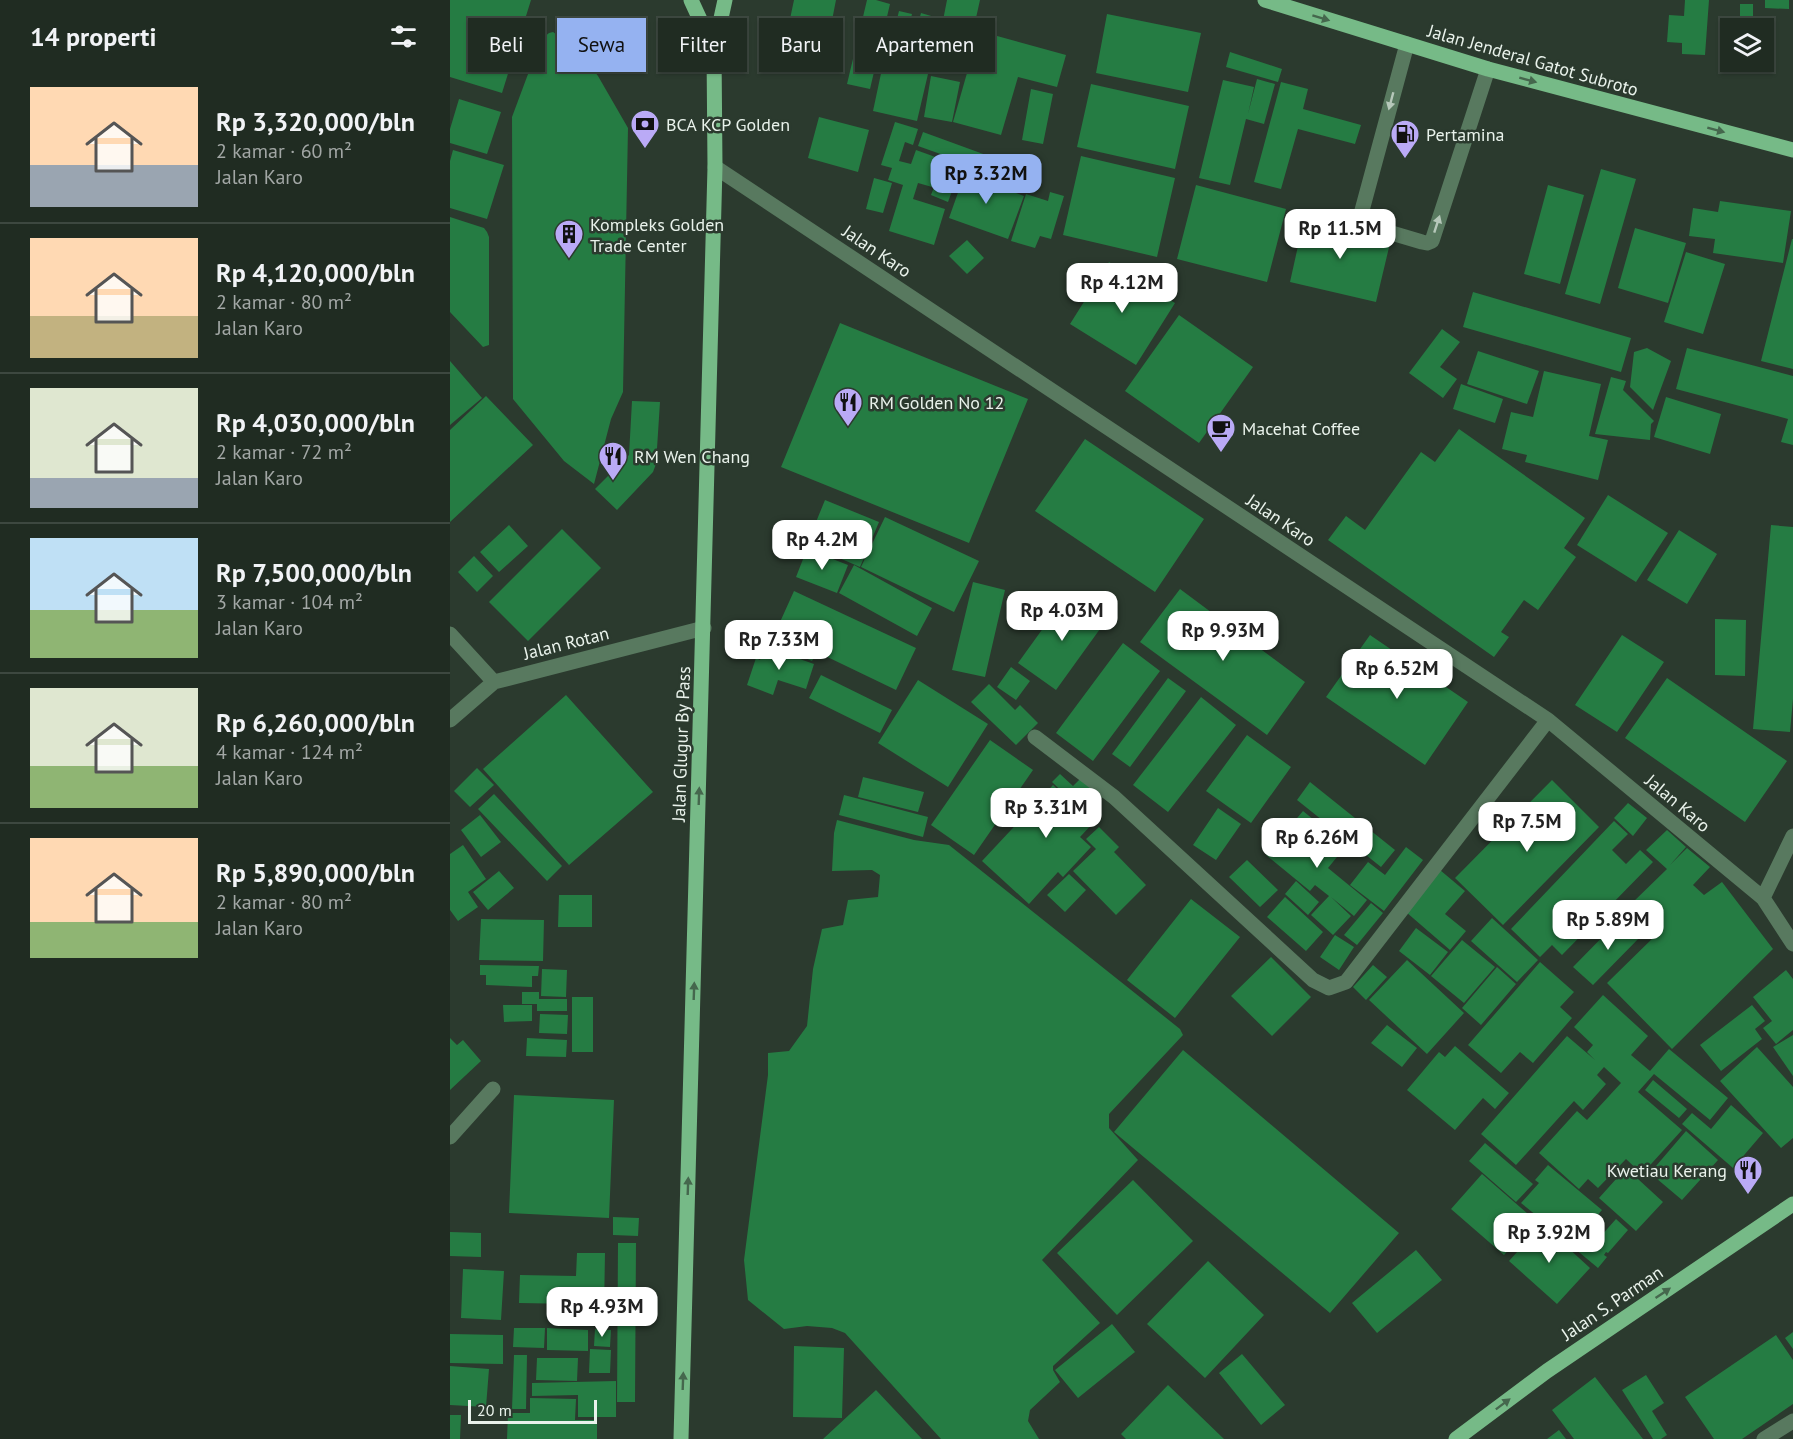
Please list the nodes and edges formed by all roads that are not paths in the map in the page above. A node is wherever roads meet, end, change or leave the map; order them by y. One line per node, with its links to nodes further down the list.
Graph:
1 (691, 0): 4 (main road)
2 (725, 0): 5 (main road)
3 (1265, 0): 6 (main road, Jalan Jenderal Gatot Subroto, one-way to 6)
4 (699, 18)
5 (721, 18)
6 (1407, 44): 7 (main road, Jalan Jenderal Gatot Subroto); 7 (street, one-way to 7)
7 (1488, 69): 9 (main road, Jalan Jenderal Gatot Subroto, one-way to 9)
8 (714, 72): 10 (main road, Jalan Glugur By Pass)
9 (1793, 150)
10 (715, 167): 11 (main road, Jalan Glugur By Pass); 15 (street, Jalan Karo)
11 (704, 628): 13 (street, Jalan Rotan); 24 (main road, Jalan Glugur By Pass, one-way to 11)
12 (450, 634): 13 (street)
13 (494, 682): 14 (street, Jalan Rotan)
14 (450, 720)
15 (1548, 720): 16 (street); 18 (street, Jalan Karo)
16 (1035, 737)
17 (1793, 836): 18 (street)
18 (1763, 898): 19 (street, Jalan Karo)
19 (1793, 944)
20 (493, 1089): 21 (street)
21 (450, 1137)
22 (1793, 1204): 25 (main road, Jalan S. Parman, one-way to 22)
23 (1793, 1421): 26 (street)
24 (681, 1439)
25 (1456, 1439)
26 (1764, 1439)

